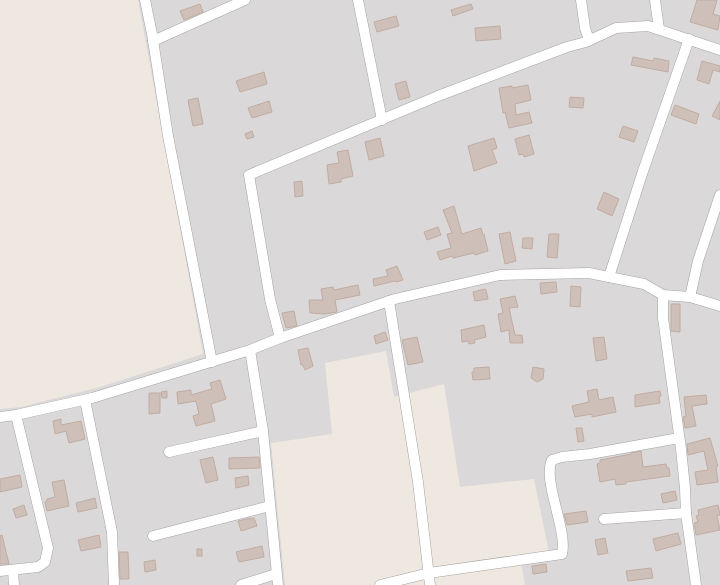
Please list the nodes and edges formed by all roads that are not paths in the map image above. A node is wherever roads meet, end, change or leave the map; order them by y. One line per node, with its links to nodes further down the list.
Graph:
1 (145, 0): 9 (street)
2 (245, 0): 9 (street)
3 (358, 0): 11 (street)
4 (581, 0): 8 (street)
5 (654, 0): 6 (street)
6 (659, 29): 7 (street); 8 (street)
7 (688, 39): 10 (street); 13 (street)
8 (589, 40): 11 (street)
9 (153, 41): 20 (street)
10 (720, 50)
11 (382, 120): 18 (street)
12 (720, 195): 15 (street)
13 (609, 276): 14 (street); 16 (street)
14 (663, 295): 15 (street); 25 (street)
15 (690, 297): 17 (street)
16 (389, 302): 18 (street); 33 (street)
17 (720, 306)
18 (280, 338): 19 (street)
19 (250, 350): 20 (street); 24 (street)
20 (212, 362): 21 (street)
21 (85, 400): 22 (street); 36 (street)
22 (16, 415): 23 (street); 31 (street)
23 (0, 417)
24 (263, 431): 26 (street); 27 (street)
25 (679, 438): 28 (street); 33 (street)
26 (169, 452)
27 (270, 506): 30 (street); 34 (street)
28 (686, 513): 29 (street); 41 (street)
29 (604, 519)
30 (154, 536)
31 (13, 570): 32 (street); 35 (street)
32 (0, 571)
33 (429, 573): 39 (street); 40 (street)
34 (276, 574): 37 (street); 38 (street)
35 (14, 585)
36 (114, 585)
37 (241, 585)
38 (278, 585)
39 (380, 585)
40 (430, 585)
41 (696, 585)

